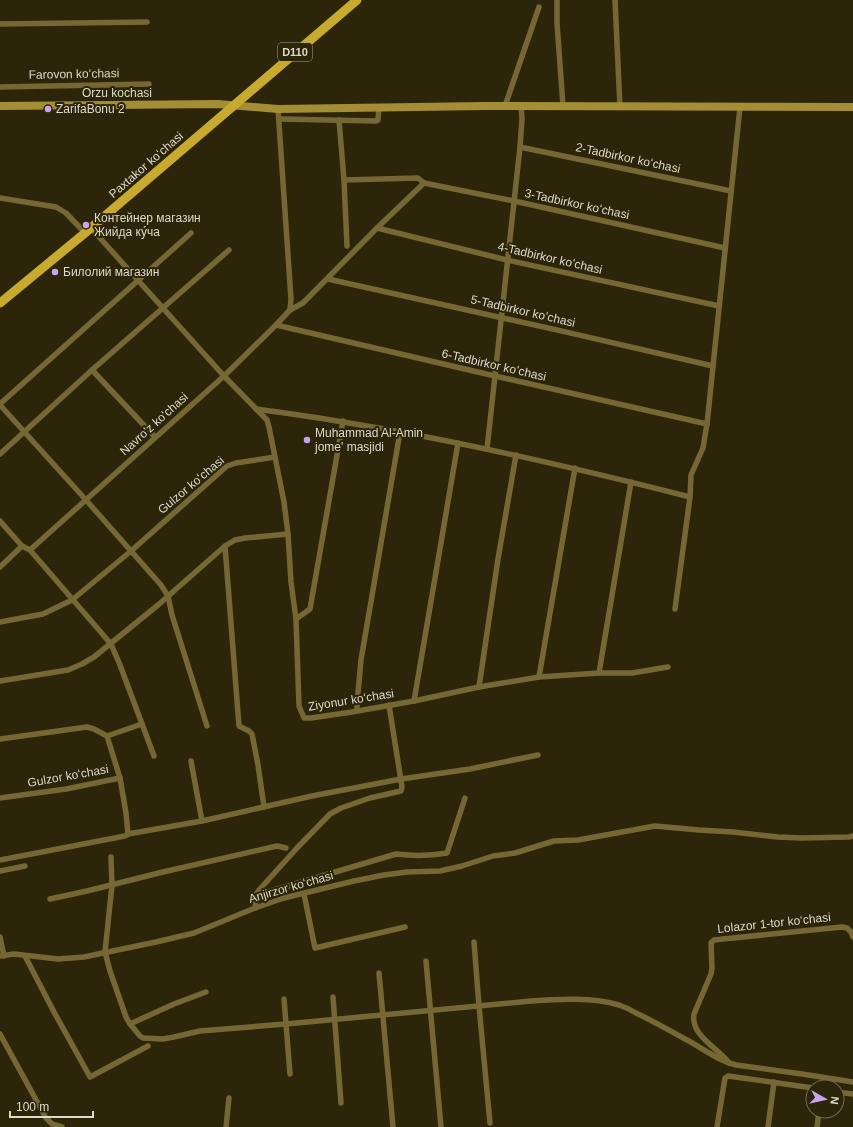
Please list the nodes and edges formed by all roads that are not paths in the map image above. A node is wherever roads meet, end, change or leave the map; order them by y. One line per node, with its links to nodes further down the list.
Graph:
1 (357, 0): 9 (main road, D110)
2 (557, 0): 13 (street)
3 (615, 0): 14 (street)
4 (539, 7): 11 (street)
5 (147, 22): 6 (street)
6 (0, 24)
7 (149, 84): 8 (street, Farovon koʻchasi)
8 (0, 86)
9 (234, 105): 10 (main road, Orzu kochasi); 17 (main road, Orzu kochasi); 28 (main road, Paxtakor koʻchasi / D110)
10 (0, 106)
11 (505, 106): 12 (main road, Orzu kochasi); 18 (main road, Orzu kochasi)
12 (521, 106): 13 (main road, Orzu kochasi); 21 (street)
13 (562, 106): 14 (main road, Orzu kochasi)
14 (620, 107): 15 (main road, Orzu kochasi)
15 (740, 107): 16 (main road, Orzu kochasi); 24 (street)
16 (853, 107)
17 (278, 109): 18 (main road, Orzu kochasi); 19 (street)
18 (379, 113): 20 (street)
19 (279, 119): 20 (street); 39 (street)
20 (339, 120): 22 (street)
21 (520, 147): 24 (street, 2-Tadbirkor koʻchasi); 26 (street)
22 (344, 180): 23 (street, 3-Tadbirkor koʻchasi); 30 (street)
23 (424, 183): 26 (street, 3-Tadbirkor koʻchasi); 27 (street, Navro'z ko'chasi)
24 (731, 191): 31 (street)
25 (0, 198): 28 (street, Ziyonur koʻchasi)
26 (514, 201): 31 (street, 3-Tadbirkor koʻchasi); 33 (street)
27 (377, 228): 33 (street, 4-Tadbirkor koʻchasi); 34 (street, Navro'z ko'chasi)
28 (88, 231): 35 (street, Ziyonur koʻchasi); 36 (main road, Paxtakor koʻchasi / D110)
29 (191, 233): 35 (street)
30 (347, 246)
31 (725, 248): 37 (street)
32 (229, 250): 38 (street)
33 (507, 260): 37 (street, 4-Tadbirkor koʻchasi); 40 (street)
34 (328, 279): 39 (street, Navro'z ko'chasi); 40 (street, 5-Tadbirkor koʻchasi)
35 (138, 280): 38 (street, Ziyonur koʻchasi); 46 (street)
36 (0, 303)
37 (719, 306): 42 (street)
38 (163, 308): 43 (street); 44 (street, Ziyonur koʻchasi)
39 (290, 310): 41 (street, Navro'z ko'chasi)
40 (501, 318): 42 (street, 5-Tadbirkor koʻchasi); 45 (street)
41 (276, 325): 44 (street, Navro'z ko'chasi); 45 (street, 6-Tadbirkor koʻchasi)
42 (713, 366): 49 (street)
43 (92, 370): 50 (street); 52 (street)
44 (224, 376): 47 (street, Ziyonur koʻchasi); 52 (street, Navro'z ko'chasi)
45 (495, 376): 49 (street, 6-Tadbirkor koʻchasi); 54 (street)
46 (0, 404): 50 (street)
47 (256, 409): 48 (street); 57 (street, Ziyonur koʻchasi)
48 (343, 422): 51 (street); 72 (street)
49 (707, 424): 60 (street)
50 (26, 432): 55 (street); 61 (street)
51 (400, 432): 53 (street); 82 (street)
52 (155, 437): 61 (street, Navro'z ko'chasi)
53 (458, 443): 54 (street); 80 (street)
54 (487, 449): 56 (street)
55 (0, 454)
56 (516, 455): 58 (street); 79 (street)
57 (275, 457): 63 (street, Ziyonur koʻchasi); 67 (street, Gulzor koʻchasi)
58 (575, 468): 59 (street); 77 (street)
59 (631, 482): 60 (street); 76 (street)
60 (690, 497): 71 (street)
61 (86, 500): 66 (street, Navro'z ko'chasi); 67 (street)
62 (0, 520): 64 (street)
63 (288, 534): 65 (street); 72 (street, Ziyonur koʻchasi)
64 (22, 546): 66 (street); 68 (street)
65 (225, 546): 69 (street); 94 (street)
66 (30, 550): 70 (street)
67 (131, 551): 69 (street); 70 (street, Gulzor koʻchasi)
68 (0, 568)
69 (168, 596): 74 (street); 84 (street)
70 (72, 600): 73 (street, Gulzor koʻchasi); 74 (street)
71 (675, 609)
72 (296, 620): 82 (street, Ziyonur koʻchasi)
73 (0, 622)
74 (111, 644): 78 (street); 83 (street)
75 (668, 667): 76 (street, Ziyonur koʻchasi)
76 (599, 673): 77 (street, Ziyonur koʻchasi)
77 (539, 677): 79 (street, Ziyonur koʻchasi)
78 (0, 681)
79 (479, 687): 80 (street, Ziyonur koʻchasi)
80 (414, 701): 81 (street, Ziyonur koʻchasi)
81 (389, 705): 82 (street, Ziyonur koʻchasi); 91 (street)
82 (357, 710)
83 (142, 724): 85 (street); 88 (street)
84 (207, 726)
85 (107, 736): 86 (street); 90 (street, Gulzor koʻchasi)
86 (0, 739)
87 (538, 755): 91 (street)
88 (154, 756)
89 (191, 761): 95 (street)
90 (120, 778): 92 (street, Gulzor koʻchasi); 96 (street)
91 (401, 779): 94 (street); 104 (street)
92 (0, 798)
93 (465, 798): 104 (street)
94 (264, 807): 95 (street)
95 (202, 821): 96 (street)
96 (128, 834): 100 (street)
97 (853, 836): 105 (street, Anjirzor koʻchasi)
98 (286, 848): 103 (street)
99 (111, 857): 103 (street)
100 (0, 860)
101 (25, 866): 102 (street)
102 (0, 871)
103 (112, 885): 106 (street); 112 (street)
104 (257, 892): 107 (street)
105 (304, 894): 107 (street, Anjirzor koʻchasi); 108 (street)
106 (50, 899)
107 (255, 908): 112 (street, Anjirzor koʻchasi)
108 (404, 927)
109 (0, 937): 113 (street, Anjirzor koʻchasi)
110 (853, 937): 128 (street, Lolazor 1-tor ko‘chasi)
111 (474, 942): 120 (street)
112 (105, 952): 114 (street, Anjirzor koʻchasi); 124 (street)
113 (2, 956): 114 (street, Anjirzor koʻchasi)
114 (25, 956): 127 (street)
115 (426, 961): 121 (street)
116 (379, 973): 122 (street)
117 (206, 992): 124 (street)
118 (333, 997): 123 (street)
119 (284, 999): 125 (street)
120 (479, 1006): 121 (street); 128 (street); 135 (street)
121 (430, 1010): 122 (street); 139 (street)
122 (383, 1015): 123 (street); 138 (street)
123 (335, 1019): 125 (street); 134 (street)
124 (130, 1024): 125 (street)
125 (286, 1024): 129 (street)
126 (0, 1034): 136 (street)
127 (148, 1046)
128 (729, 1063): 131 (street)
129 (290, 1074)
130 (774, 1082): 132 (street); 140 (street); 141 (street)
131 (853, 1082)
132 (805, 1087)
133 (229, 1098): 137 (street)
134 (341, 1103)
135 (490, 1123)
136 (59, 1127)
137 (226, 1127)
138 (393, 1127)
139 (441, 1127)
140 (717, 1127)
141 (768, 1127)

